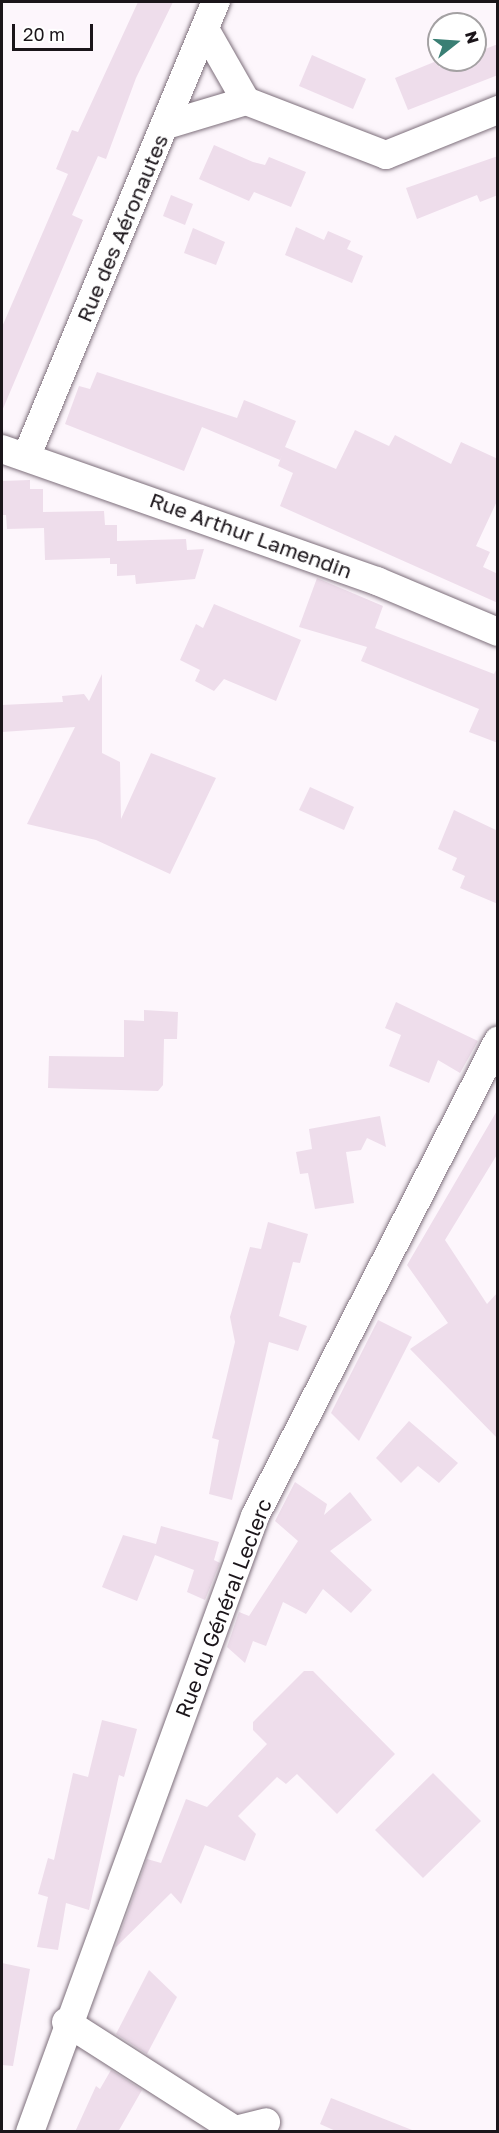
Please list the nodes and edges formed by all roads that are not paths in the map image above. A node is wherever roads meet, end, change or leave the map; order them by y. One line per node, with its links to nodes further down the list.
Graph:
1 (216, 2): 2 (street, Rue des Aéronautes)
2 (206, 31): 3 (street); 5 (street, Rue des Aéronautes)
3 (246, 101): 4 (street); 5 (street)
4 (498, 110)
5 (166, 125): 6 (street, Rue des Aéronautes)
6 (14, 452): 7 (street, Rue Arthur Lamendin)
7 (498, 632)
8 (498, 1041): 9 (street, Rue du Général Leclerc)
9 (66, 2022): 10 (street); 11 (street, Rue du Général Leclerc)
10 (266, 2121)
11 (30, 2132)

